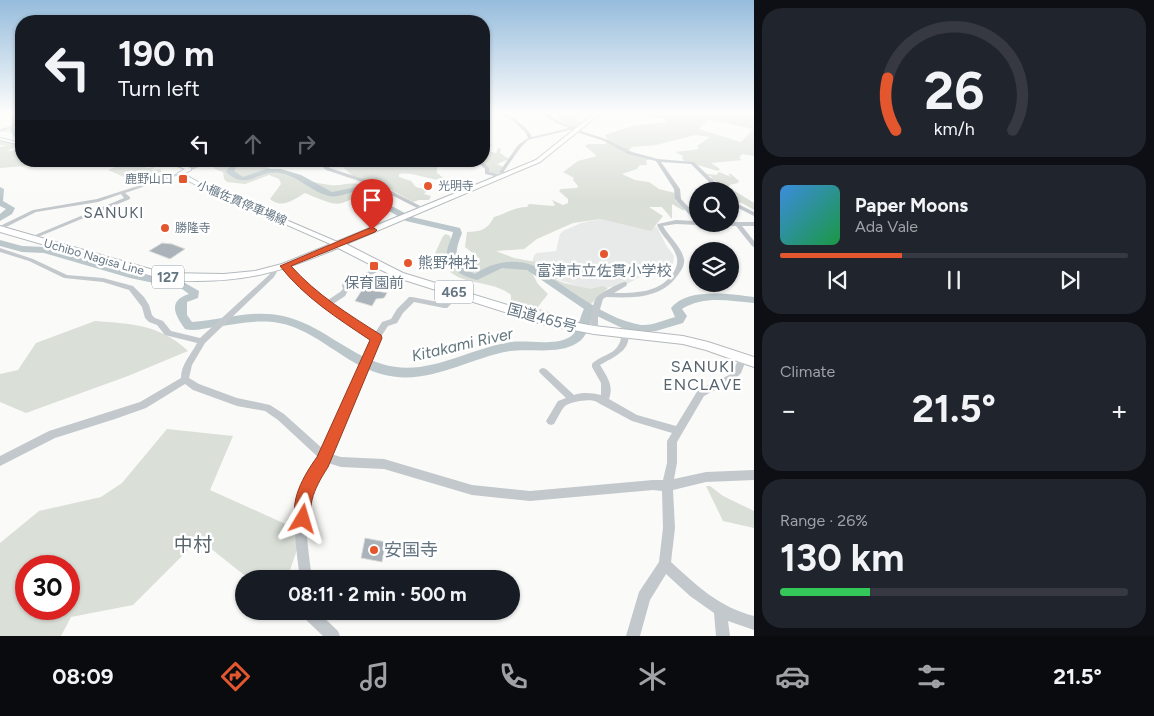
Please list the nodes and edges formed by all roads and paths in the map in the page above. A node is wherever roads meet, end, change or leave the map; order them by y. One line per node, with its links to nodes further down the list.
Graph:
1 (525, 142): 11 (street)
2 (563, 142): 11 (highway, Uchibo Nagisa Line / 127)
3 (608, 142): 4 (street)
4 (658, 160): 12 (street); 16 (street)
5 (184, 167): 9 (main road, 小櫃佐貫停車場線)
6 (195, 167): 9 (street)
7 (327, 167): 15 (street)
8 (485, 167): 11 (street)
9 (189, 169): 10 (main road, 小櫃佐貫停車場線)
10 (180, 174): 13 (street); 24 (main road, 小櫃佐貫停車場線)
11 (502, 177): 15 (highway, Uchibo Nagisa Line / 127)
12 (712, 182)
13 (122, 193): 22 (street); 23 (street)
14 (739, 206): 17 (street)
15 (423, 209): 24 (highway, Uchibo Nagisa Line / 127)
16 (689, 212)
17 (754, 214)
18 (689, 222): 31 (street)
19 (754, 224): 20 (street)
20 (739, 225)
21 (739, 226): 25 (street)
22 (0, 229): 23 (highway, Uchibo Nagisa Line / 127)
23 (31, 238): 27 (highway, Uchibo Nagisa Line / 127)
24 (338, 244): 27 (highway, Uchibo Nagisa Line / 127); 28 (highway, 国道465号 / 465)
25 (754, 245)
26 (0, 250): 36 (street)
27 (281, 267): 32 (street); 36 (street)
28 (381, 268): 30 (highway, 国道465号 / 465); 32 (street)
29 (624, 284): 31 (street)
30 (458, 293): 33 (highway, 国道465号 / 465); 35 (street)
31 (604, 295): 33 (street)
32 (326, 305): 35 (street)
33 (591, 330): 34 (highway, 国道465号 / 465)
34 (625, 334): 37 (highway, 国道465号 / 465); 41 (street)
35 (376, 338): 44 (street)
36 (202, 341): 39 (street)
37 (748, 360): 43 (street)
38 (544, 370): 40 (street)
39 (185, 380): 44 (street); 45 (street)
40 (573, 400): 41 (street); 42 (street)
41 (603, 402): 43 (street)
42 (551, 421)
43 (677, 430): 47 (street)
44 (325, 457): 47 (street); 49 (street)
45 (0, 461)
46 (754, 475): 47 (street)
47 (667, 486): 48 (street)
48 (665, 564): 50 (street); 54 (street)
49 (305, 570)
50 (720, 611): 52 (street); 55 (street)
51 (316, 620): 53 (street)
52 (754, 623)
53 (333, 636)
54 (633, 636)
55 (723, 636)

